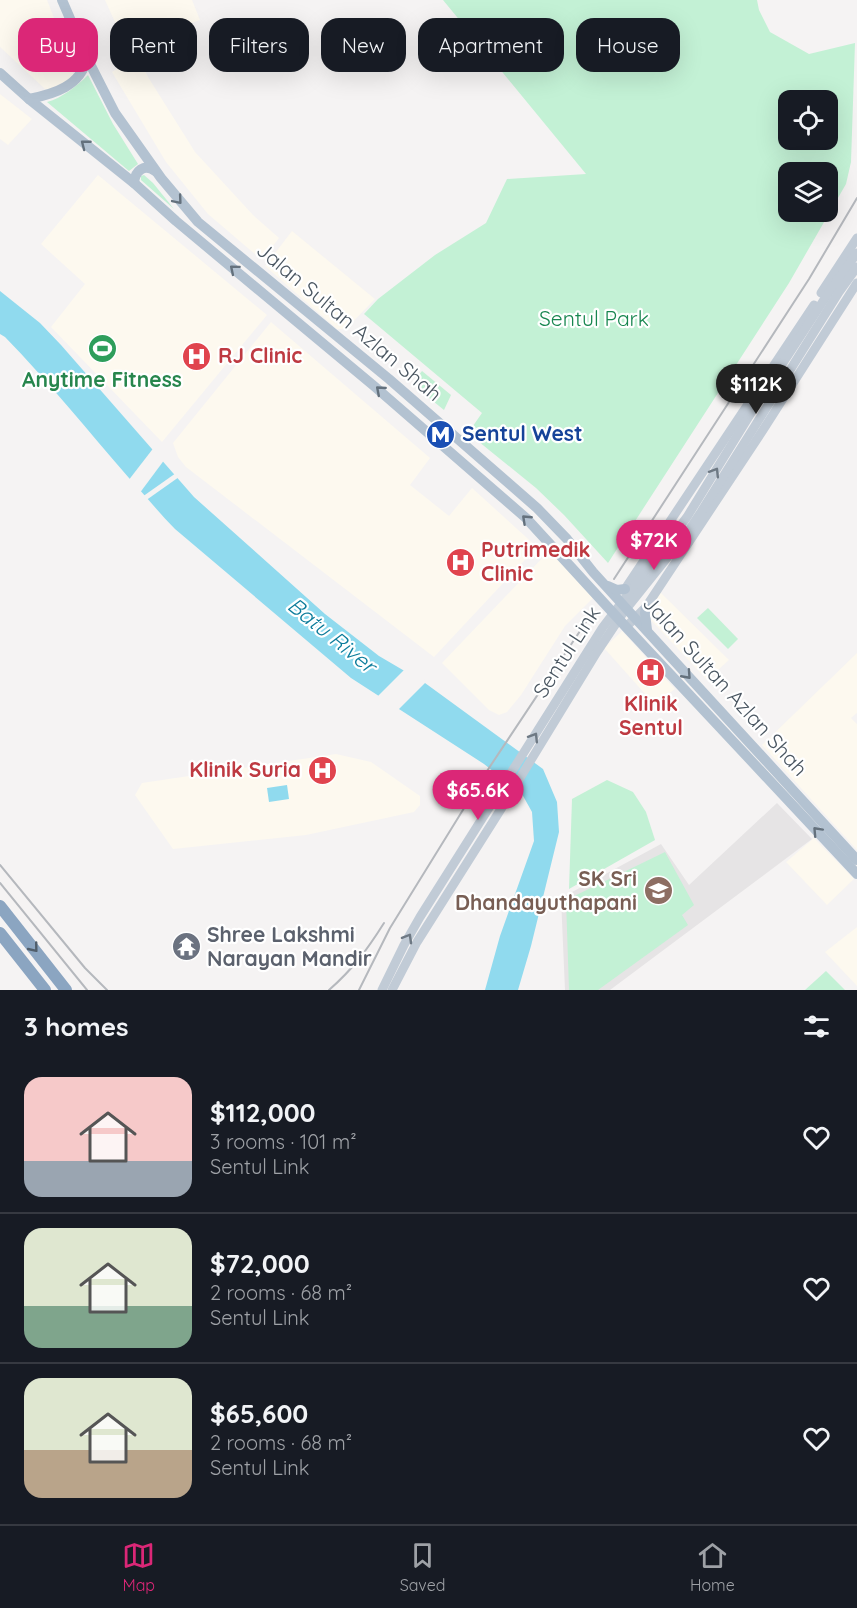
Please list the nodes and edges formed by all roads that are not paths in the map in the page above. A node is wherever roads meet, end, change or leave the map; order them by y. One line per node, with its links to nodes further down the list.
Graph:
1 (62, 0): 2 (main road, Jalan Sultan Azlan Shah)
2 (70, 18)
3 (82, 72): 6 (main road)
4 (94, 72): 7 (main road, Jalan Sultan Azlan Shah)
5 (0, 73): 6 (main road, Jalan Sultan Azlan Shah)
6 (29, 99): 8 (main road, Jalan Sultan Azlan Shah, one-way to 6)
7 (156, 171): 8 (main road); 9 (main road, Jalan Sultan Azlan Shah, one-way to 9)
8 (134, 183): 14 (main road, Jalan Sultan Azlan Shah, one-way to 8)
9 (198, 222): 14 (main road); 19 (main road, Jalan Sultan Azlan Shah)
10 (857, 238): 15 (main road)
11 (857, 253): 31 (main road, Sentul Link, one-way to 11)
12 (857, 267): 32 (main road, Sentul Link)
13 (857, 283): 16 (main road)
14 (279, 307): 21 (main road, Jalan Sultan Azlan Shah, one-way to 14)
15 (695, 482): 16 (main road); 17 (main road)
16 (716, 500): 18 (main road)
17 (661, 537): 18 (main road); 19 (main road)
18 (682, 552): 20 (main road)
19 (622, 594): 21 (main road); 22 (main road, Jalan Sultan Azlan Shah)
20 (646, 607): 22 (main road); 24 (main road)
21 (610, 609): 23 (main road, Jalan Sultan Azlan Shah)
22 (634, 617): 23 (main road); 24 (main road, Jalan Sultan Azlan Shah)
23 (626, 627): 26 (main road, Jalan Sultan Azlan Shah, one-way to 23)
24 (648, 632): 25 (main road, Jalan Sultan Azlan Shah, one-way to 25)
25 (857, 860)
26 (857, 874)
27 (0, 906): 30 (highway, one-way to 30)
28 (0, 933): 29 (highway)
29 (44, 990)
30 (66, 990)
31 (382, 990)
32 (392, 990)

